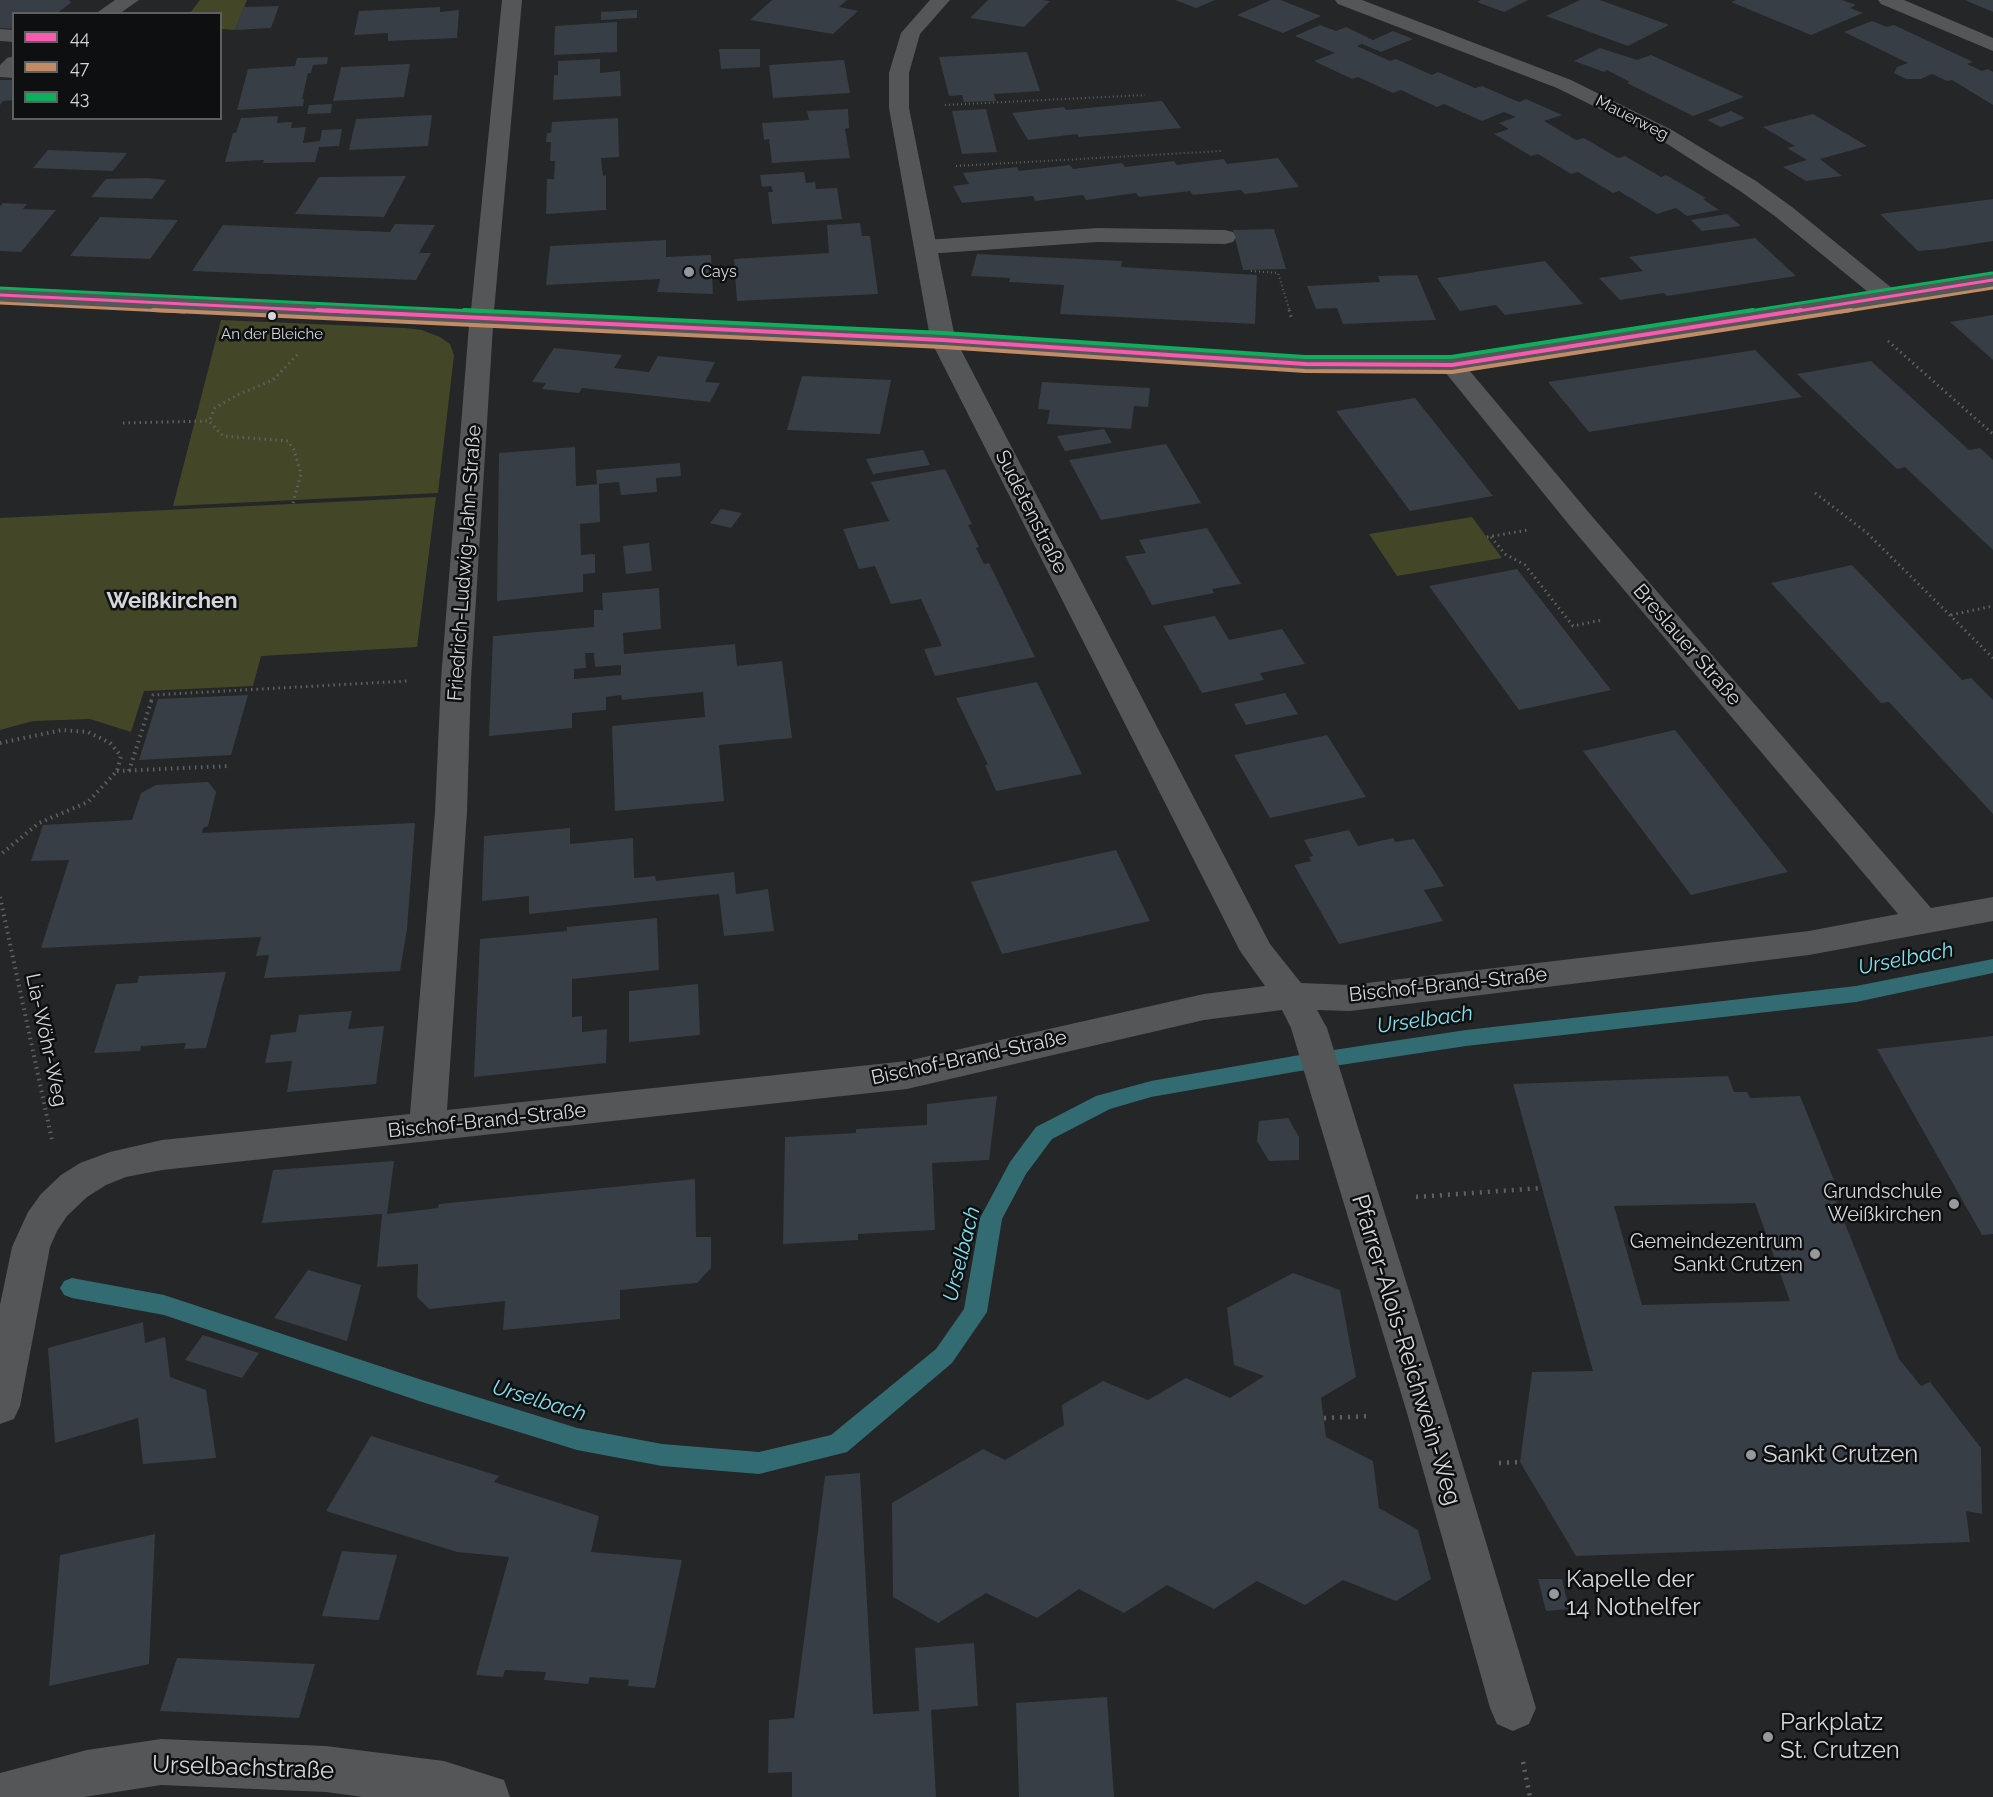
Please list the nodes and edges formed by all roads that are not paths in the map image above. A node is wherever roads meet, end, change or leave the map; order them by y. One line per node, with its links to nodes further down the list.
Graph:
1 (129, 0): 6 (street)
2 (512, 0): 15 (street, Friedrich-Ludwig-Jahn-Straße)
3 (940, 0): 11 (street, Sudetenstraße)
4 (1345, 0): 14 (street, Mauerweg)
5 (1888, 0): 7 (street)
6 (108, 12)
7 (1993, 45)
8 (12, 64): 9 (street)
9 (12, 72)
10 (1225, 237): 11 (street)
11 (926, 247): 16 (street, Sudetenstraße)
12 (1993, 280): 14 (street)
13 (0, 295): 15 (street)
14 (1887, 296): 17 (street)
15 (482, 317): 16 (street); 21 (street, Friedrich-Ludwig-Jahn-Straße)
16 (943, 340): 17 (street); 20 (street, Sudetenstraße)
17 (1452, 365): 19 (street, Breslauer Straße)
18 (1993, 909): 19 (street, Bischof-Brand-Straße)
19 (1924, 922): 20 (street, Bischof-Brand-Straße)
20 (1292, 996): 21 (street, Bischof-Brand-Straße); 23 (street, Pfarrer-Alois-Reichwein-Weg)
21 (427, 1128): 22 (street, Bischof-Brand-Straße)
22 (0, 1406)
23 (1513, 1708)
24 (0, 1793): 25 (street, Urselbachstraße)
25 (487, 1797)

